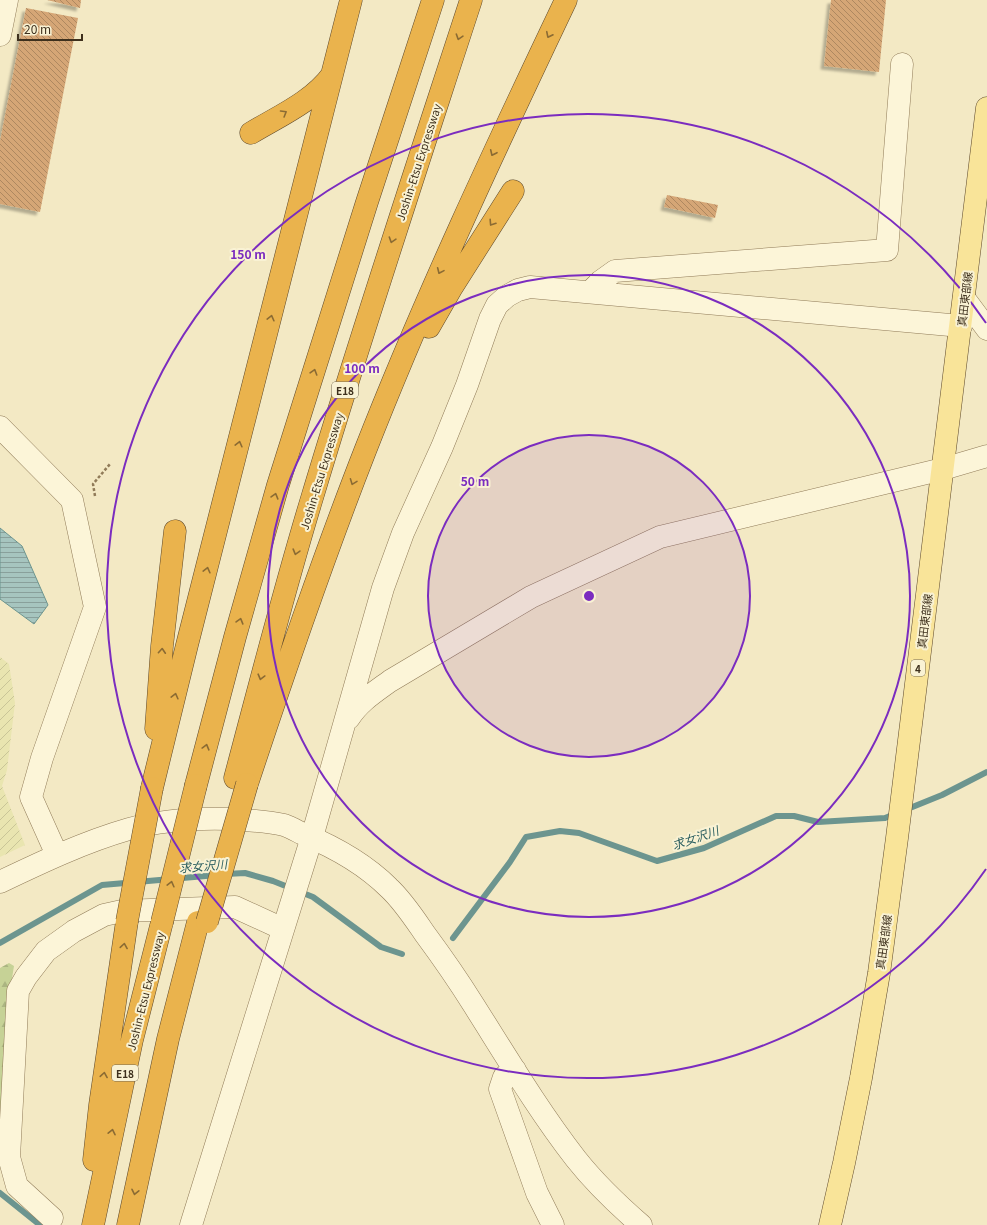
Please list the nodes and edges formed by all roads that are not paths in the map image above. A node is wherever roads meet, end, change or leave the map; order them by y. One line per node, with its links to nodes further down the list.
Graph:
1 (7, 0): 6 (street)
2 (351, 0): 8 (highway)
3 (433, 0): 31 (highway, Joshin-Etsu Expressway / E18, one-way to 3, bridge)
4 (471, 0): 22 (highway, Joshin-Etsu Expressway / E18, one-way to 22)
5 (566, 0): 17 (highway, one-way to 17)
6 (0, 35)
7 (902, 64): 12 (street)
8 (333, 74): 10 (highway, one-way to 8); 23 (highway, one-way to 8)
9 (987, 108): 13 (main road, 真田東部線 / 4)
10 (251, 133)
11 (513, 191): 17 (highway, one-way to 17)
12 (590, 292): 14 (street); 21 (street)
13 (964, 298): 14 (main road, 真田東部線 / 4); 15 (street)
14 (961, 326): 19 (main road, 真田東部線 / 4)
15 (987, 329)
16 (0, 427): 25 (street)
17 (365, 452): 22 (highway, one-way to 22)
18 (987, 456): 19 (street)
19 (942, 469): 21 (street); 36 (main road, 真田東部線 / 4)
20 (175, 531): 23 (highway, one-way to 20)
21 (344, 726): 24 (street)
22 (240, 785): 32 (highway, E18, one-way to 32)
23 (152, 788): 30 (highway, one-way to 23, bridge)
24 (312, 837): 25 (street); 27 (street); 28 (street)
25 (57, 855): 26 (street)
26 (0, 882)
27 (286, 922): 29 (street); 33 (street)
28 (515, 1070): 34 (street); 35 (street)
29 (52, 1218)
30 (87, 1225)
31 (92, 1225)
32 (128, 1225)
33 (192, 1225)
34 (553, 1225)
35 (641, 1225)
36 (830, 1225)

